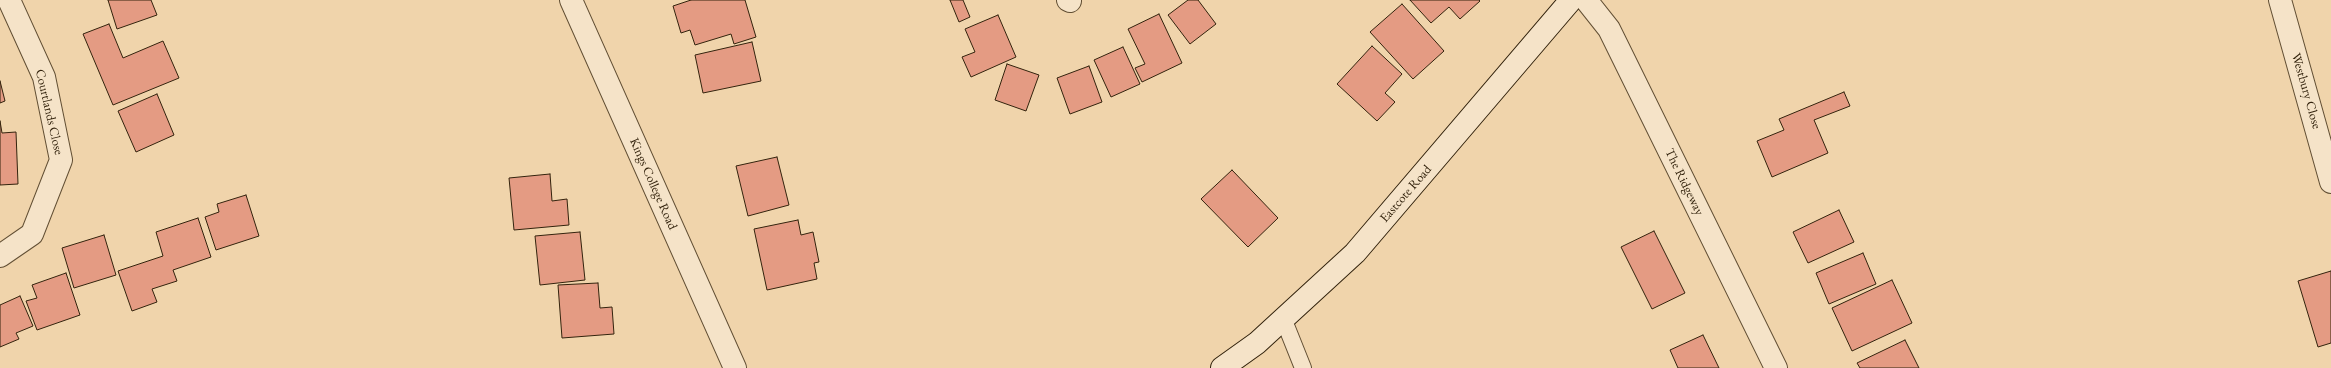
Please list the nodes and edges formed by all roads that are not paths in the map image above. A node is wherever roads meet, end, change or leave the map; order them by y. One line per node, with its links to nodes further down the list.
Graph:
1 (10, 0): 7 (street, Courtlands Close)
2 (571, 0): 9 (street, Kings College Road)
3 (1571, 0): 8 (street, Eastcote Road)
4 (1586, 0): 12 (street, The Ridgeway)
5 (2280, 0): 6 (street, Westbury Close)
6 (2331, 182)
7 (0, 256)
8 (1283, 318): 10 (street, Eastcote Road); 11 (lane)
9 (735, 368)
10 (1222, 368)
11 (1303, 368)
12 (1776, 368)

